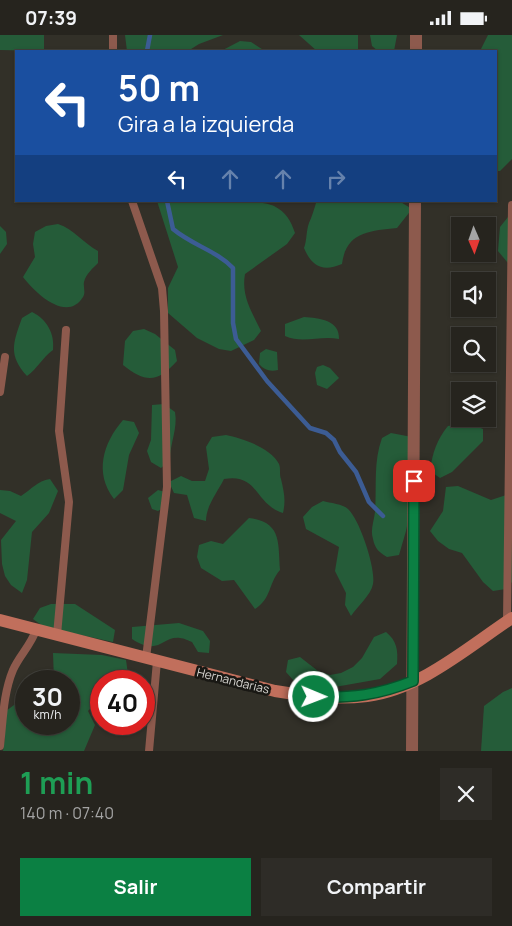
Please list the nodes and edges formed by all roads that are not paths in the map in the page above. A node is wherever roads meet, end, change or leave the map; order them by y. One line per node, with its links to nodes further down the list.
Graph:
1 (113, 35): 3 (lane)
2 (416, 35): 4 (street)
3 (113, 50)
4 (416, 50)
5 (132, 202): 15 (lane)
6 (415, 202): 16 (street)
7 (512, 205): 12 (lane)
8 (66, 329): 14 (lane)
9 (5, 357): 10 (lane)
10 (0, 392)
11 (0, 620): 13 (street, Hernandarias)
12 (510, 620): 16 (street, Hernandarias)
13 (36, 630): 14 (street, Hernandarias); 17 (lane)
14 (57, 635): 15 (street, Hernandarias)
15 (151, 660): 16 (street, Hernandarias); 18 (lane)
16 (413, 681): 19 (street)
17 (0, 746)
18 (149, 751)
19 (412, 751)

